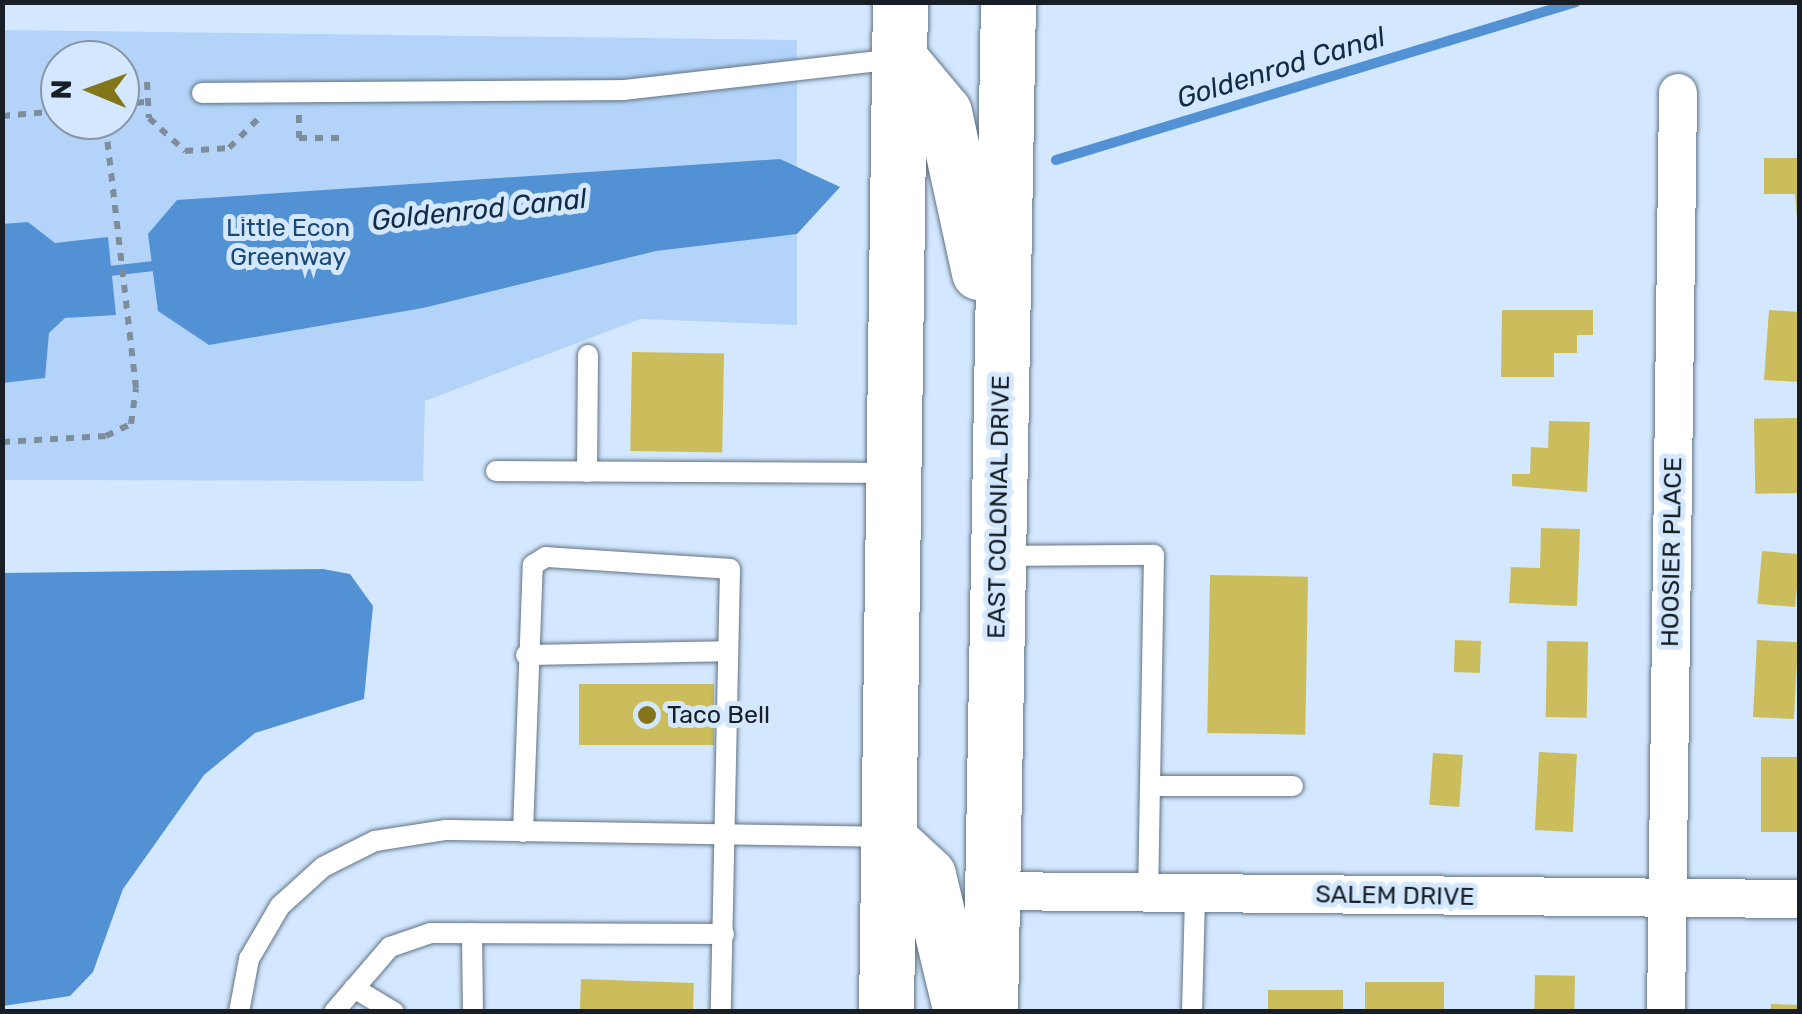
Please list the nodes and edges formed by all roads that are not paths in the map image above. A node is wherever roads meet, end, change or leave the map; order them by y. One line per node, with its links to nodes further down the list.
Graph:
1 (900, 2): 3 (highway)
2 (995, 12): 10 (highway, EAST COLONIAL DRIVE)
3 (899, 58): 5 (lane); 9 (highway); 10 (highway)
4 (1678, 92): 22 (street, HOOSIER PLACE)
5 (202, 93)
6 (588, 355): 8 (lane)
7 (496, 471): 8 (lane)
8 (587, 472): 9 (lane)
9 (894, 472): 18 (highway)
10 (1000, 479): 11 (highway, EAST COLONIAL DRIVE)
11 (998, 556): 14 (lane); 19 (highway, EAST COLONIAL DRIVE)
12 (728, 652): 13 (lane); 13 (lane); 17 (lane)
13 (526, 655): 16 (lane)
14 (1150, 786): 15 (lane); 20 (lane)
15 (1293, 786)
16 (523, 832): 17 (lane); 27 (lane)
17 (725, 835): 18 (lane); 25 (lane)
18 (887, 836): 32 (highway); 33 (highway)
19 (992, 891): 20 (street, SALEM DRIVE); 34 (highway, EAST COLONIAL DRIVE)
20 (1148, 893): 21 (street, SALEM DRIVE)
21 (1195, 894): 22 (street, SALEM DRIVE); 35 (lane)
22 (1667, 899): 23 (street, SALEM DRIVE); 36 (street, HOOSIER PLACE)
23 (1800, 899)
24 (472, 934): 25 (lane); 26 (lane); 30 (lane)
25 (724, 934): 31 (lane)
26 (354, 988): 28 (lane); 29 (lane)
27 (239, 1012)
28 (334, 1012)
29 (394, 1012)
30 (473, 1012)
31 (721, 1012)
32 (886, 1012)
33 (961, 1012)
34 (990, 1012)
35 (1192, 1012)
36 (1666, 1012)

